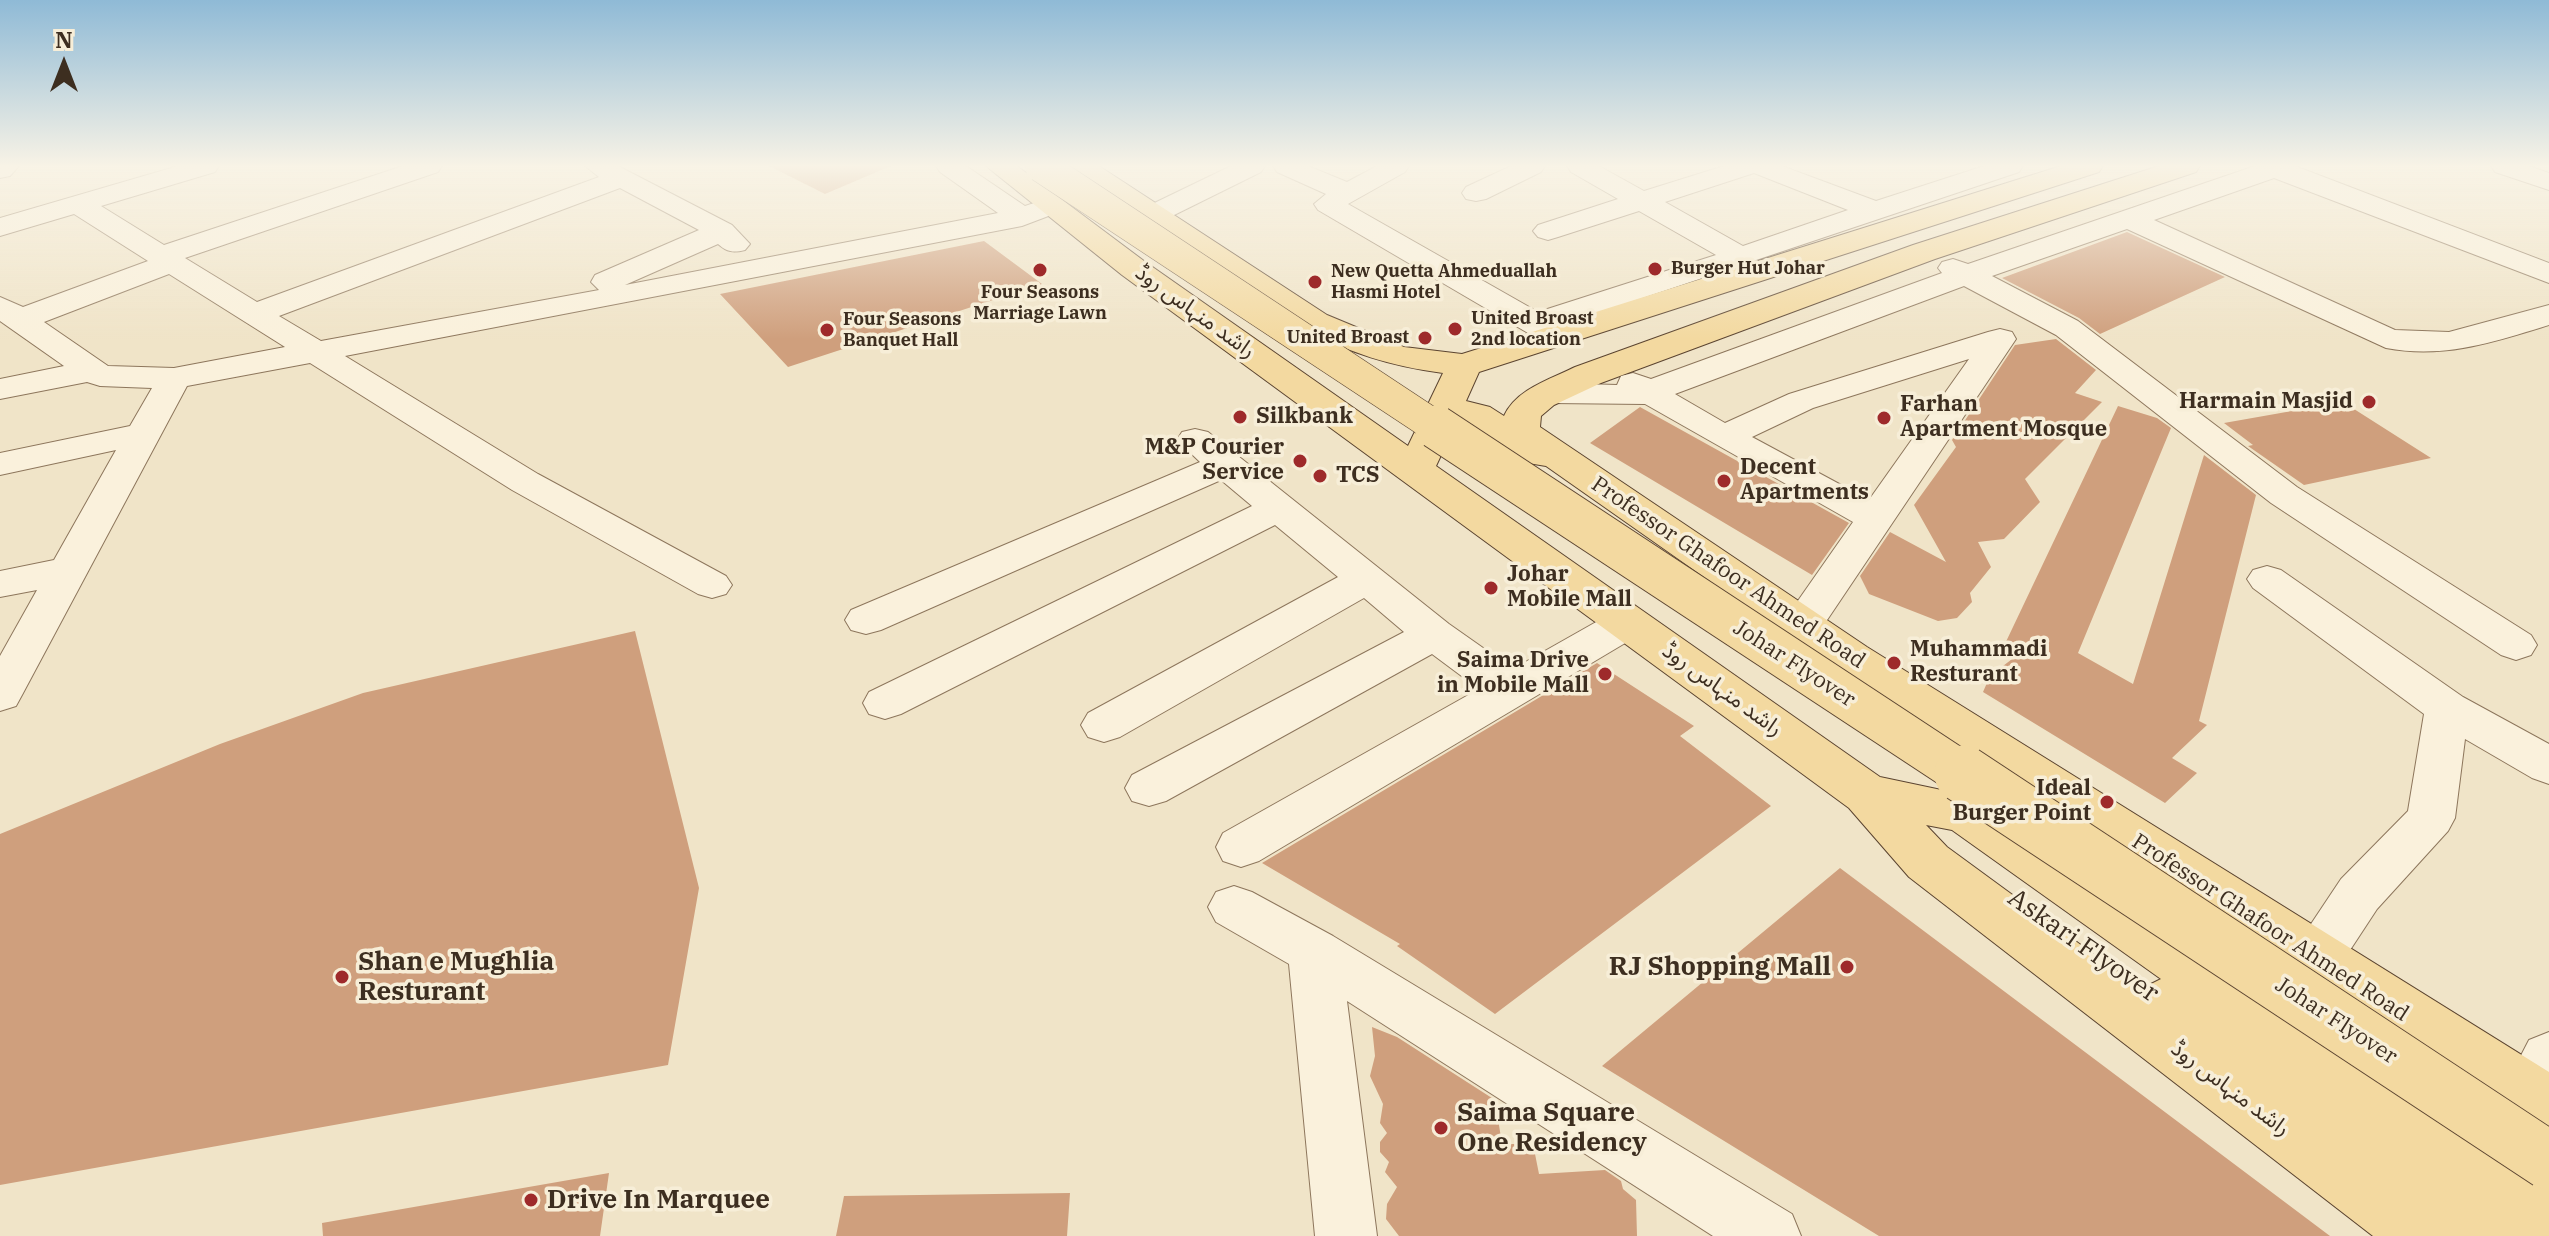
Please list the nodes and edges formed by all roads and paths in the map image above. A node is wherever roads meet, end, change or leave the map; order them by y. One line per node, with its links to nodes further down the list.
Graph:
1 (108, 224): 21 (street)
2 (267, 224): 21 (street)
3 (480, 224): 28 (street)
4 (708, 224): 18 (street)
5 (932, 224): 23 (street)
6 (1075, 224): 33 (main road, راشد منہاس روڈ)
7 (1100, 224): 74 (main road, Johar Flyover, bridge)
8 (1165, 224): 31 (main road)
9 (1359, 224): 32 (street)
10 (1571, 224): 19 (street)
11 (1678, 224): 22 (street)
12 (1839, 224): 22 (street)
13 (1866, 224): 22 (main road)
14 (1990, 224): 20 (main road, Professor Ghafoor Ahmed Road)
15 (2111, 224): 25 (street)
16 (2139, 224): 29 (street)
17 (2421, 224): 24 (street)
18 (722, 231): 23 (street); 26 (street)
19 (1548, 231)
20 (1924, 252): 25 (street); 37 (main road, Professor Ghafoor Ahmed Road)
21 (165, 260): 27 (street); 28 (street)
22 (1737, 264): 32 (main road)
23 (761, 269): 26 (street)
24 (2549, 274)
25 (1966, 275): 30 (street); 60 (street)
26 (537, 311): 34 (street)
27 (9, 313): 38 (street)
28 (254, 314): 34 (street)
29 (2549, 315)
30 (1853, 317): 35 (street); 41 (street)
31 (1315, 322): 33 (main road); 36 (main road)
32 (1546, 330): 36 (main road)
33 (1243, 346): 47 (main road, راشد منہاس روڈ)
34 (314, 351): 39 (street); 55 (street)
35 (1931, 359): 45 (street); 50 (street)
36 (1464, 365): 43 (main road)
37 (1607, 368): 41 (street); 42 (main road, Professor Ghafoor Ahmed Road)
38 (93, 371): 39 (street); 40 (street)
39 (174, 378): 44 (street)
40 (0, 389)
41 (1649, 392): 42 (street); 45 (street)
42 (1551, 393): 49 (main road, Professor Ghafoor Ahmed Road)
43 (1445, 406): 47 (main road); 49 (main road)
44 (143, 434): 46 (street); 51 (street)
45 (1724, 437): 50 (street)
46 (0, 464)
47 (1416, 471): 57 (main road, راشد منہاس روڈ)
48 (1278, 508): 52 (street); 56 (street); 63 (street)
49 (1646, 518): 58 (main road, Professor Ghafoor Ahmed Road)
50 (1876, 519): 58 (street)
51 (69, 570): 54 (street); 62 (street)
52 (1367, 579): 59 (street); 65 (street)
53 (2267, 579): 64 (street)
54 (0, 584)
55 (712, 585)
56 (866, 620)
57 (1627, 623): 61 (street); 68 (main road, راشد منہاس روڈ)
58 (1802, 625): 72 (main road, Professor Ghafoor Ahmed Road)
59 (1434, 634): 61 (street); 67 (street)
60 (2516, 645)
61 (1511, 690): 69 (street)
62 (0, 695)
63 (885, 703)
64 (2447, 708): 66 (street); 72 (street)
65 (1104, 725)
66 (2549, 766)
67 (1149, 788)
68 (1867, 794): 75 (main road); 78 (main road, راشد منہاس روڈ); 79 (main road, Askari Flyover)
69 (1241, 847)
70 (1234, 907): 71 (street)
71 (1314, 952): 76 (street); 77 (street)
72 (2316, 957): 73 (main road, Professor Ghafoor Ahmed Road)
73 (2543, 1086)
74 (2549, 1161)
75 (2549, 1217)
76 (1346, 1236)
77 (1770, 1236)
78 (2426, 1236)
79 (2495, 1236)

